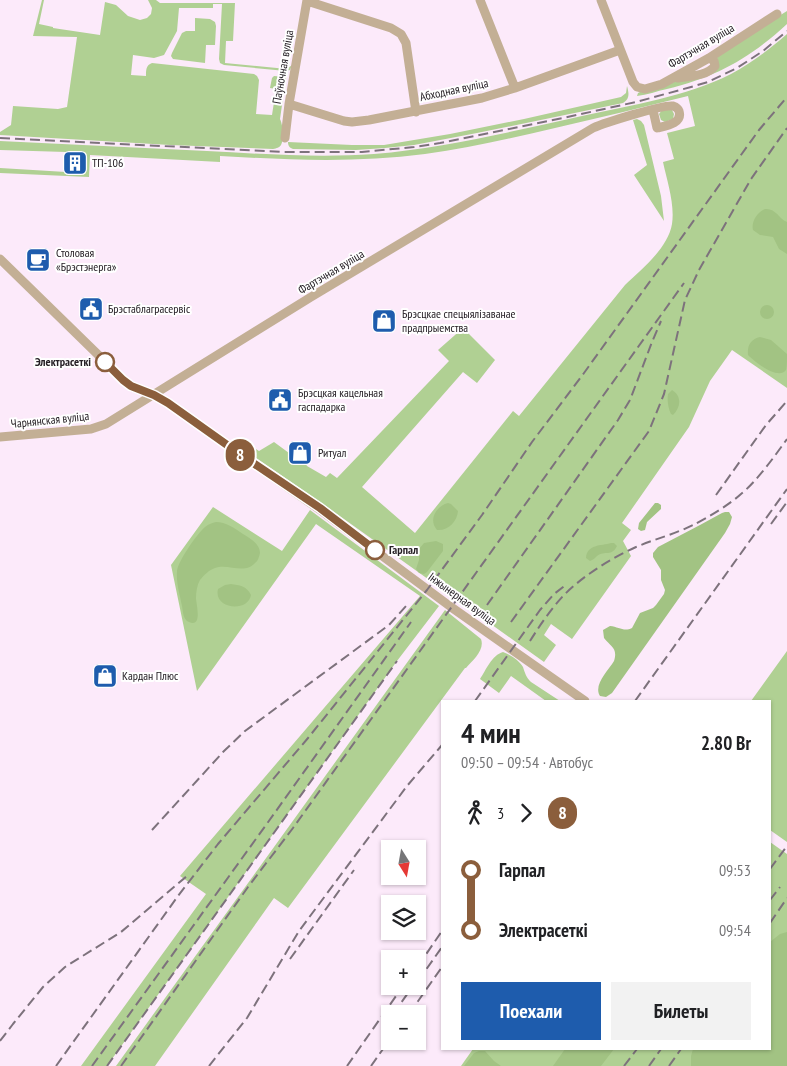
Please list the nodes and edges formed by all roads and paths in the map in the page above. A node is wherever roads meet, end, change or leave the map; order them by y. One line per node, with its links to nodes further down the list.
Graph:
1 (480, 0): 6 (street)
2 (601, 0): 5 (street)
3 (307, 1): 7 (street, Паўночная вуліца); 9 (street)
4 (778, 14): 5 (street, Фартэчная вуліца)
5 (620, 50): 6 (street, Абходная вуліца)
6 (515, 88): 9 (street, Абходная вуліца)
7 (289, 104): 9 (street, Абходная вуліца); 10 (street, Паўночная вуліца)
8 (653, 110): 8 (street, Фартэчная вуліца); 12 (street, Фартэчная вуліца)
9 (416, 112)
10 (285, 138)
11 (0, 259): 12 (street)
12 (154, 395): 13 (street, Чарнянская вуліца); 14 (street, Інжынерная вуліца)
13 (0, 437)
14 (584, 700)

